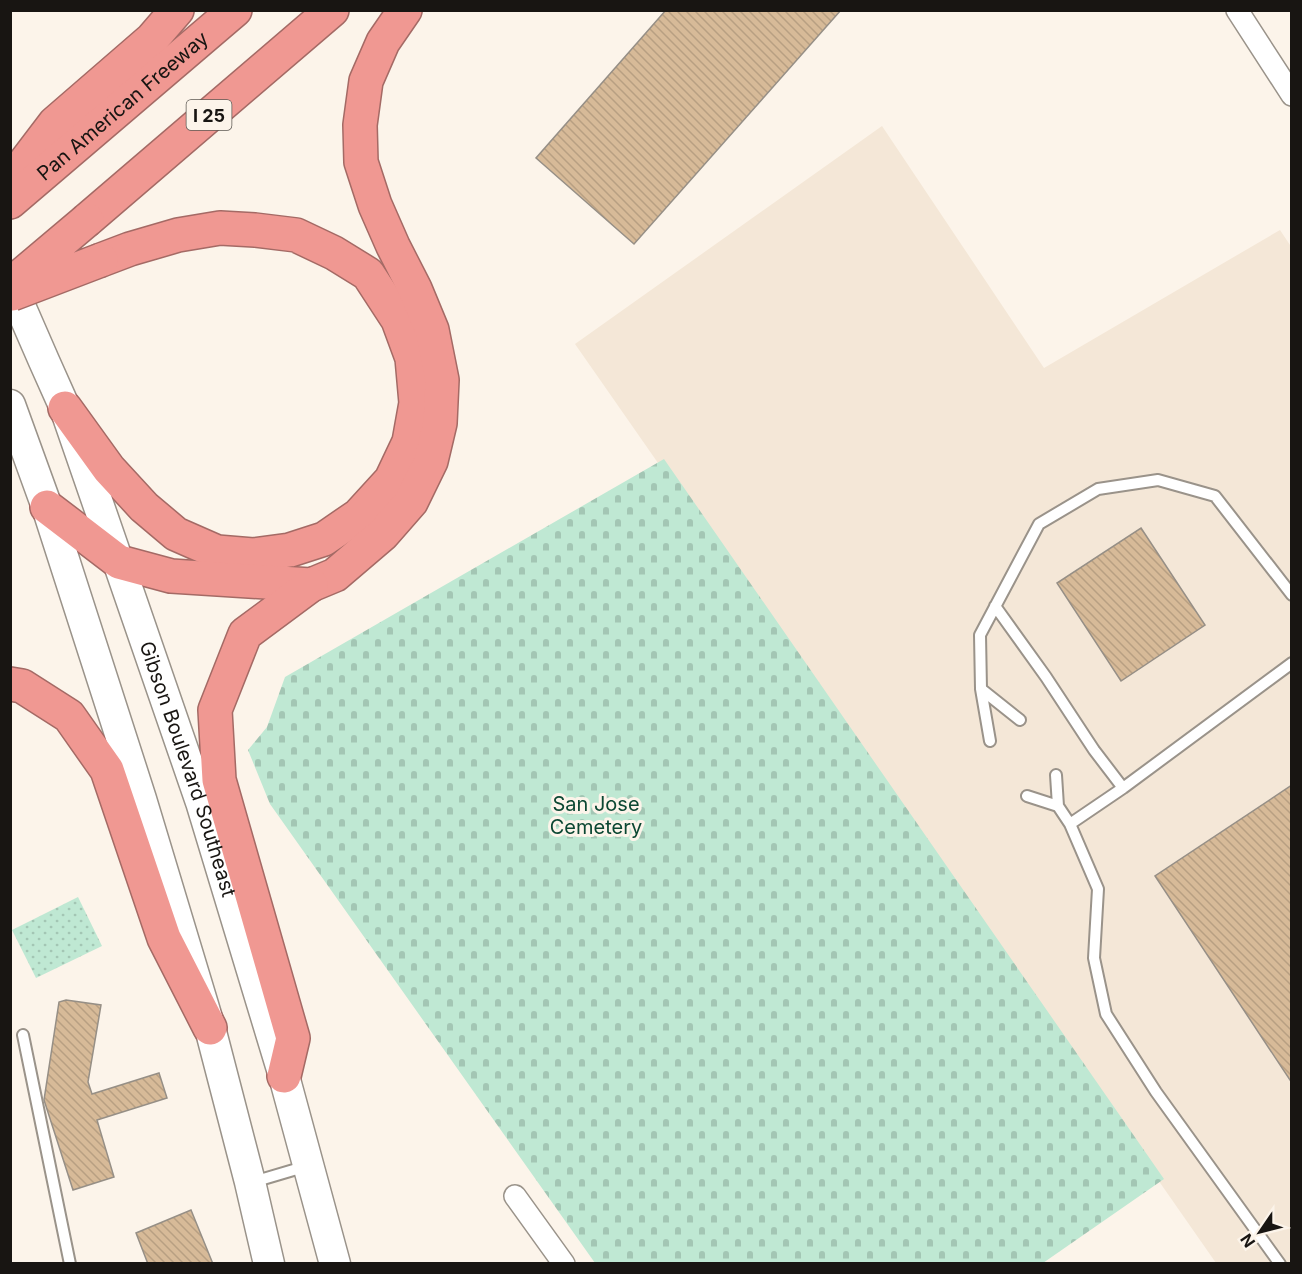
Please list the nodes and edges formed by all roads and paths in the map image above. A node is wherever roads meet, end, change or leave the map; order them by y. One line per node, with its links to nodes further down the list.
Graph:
1 (177, 10): 7 (highway)
2 (235, 10): 8 (highway, Pan American Freeway)
3 (332, 10): 9 (highway, I 25, bridge)
4 (405, 10): 15 (highway)
5 (1237, 10): 6 (street)
6 (1292, 95)
7 (10, 182)
8 (10, 202)
9 (10, 284): 12 (main road, Gibson Boulevard Southeast)
10 (10, 295): 12 (highway, bridge)
11 (10, 405): 13 (main road)
12 (65, 408): 14 (main road, Gibson Boulevard Southeast)
13 (47, 507): 14 (highway); 28 (main road)
14 (119, 562): 15 (highway); 30 (main road, Gibson Boulevard Southeast)
15 (311, 585): 30 (highway)
16 (1292, 595): 17 (lane)
17 (995, 606): 20 (lane); 24 (lane)
18 (1292, 663): 24 (lane)
19 (10, 684): 28 (highway)
20 (981, 689): 21 (lane); 22 (lane)
21 (1020, 720)
22 (990, 741)
23 (1056, 774): 26 (lane)
24 (1122, 788): 27 (lane)
25 (1027, 796): 26 (lane)
26 (1058, 806): 27 (lane)
27 (1070, 825): 38 (lane)
28 (210, 1028): 32 (main road)
29 (23, 1035): 34 (lane)
30 (284, 1076): 31 (main road, Gibson Boulevard Southeast)
31 (309, 1166): 32 (lane); 36 (main road, Gibson Boulevard Southeast)
32 (250, 1182): 35 (main road)
33 (515, 1196): 37 (street)
34 (70, 1263)
35 (269, 1263)
36 (335, 1263)
37 (564, 1263)
38 (1280, 1263)

